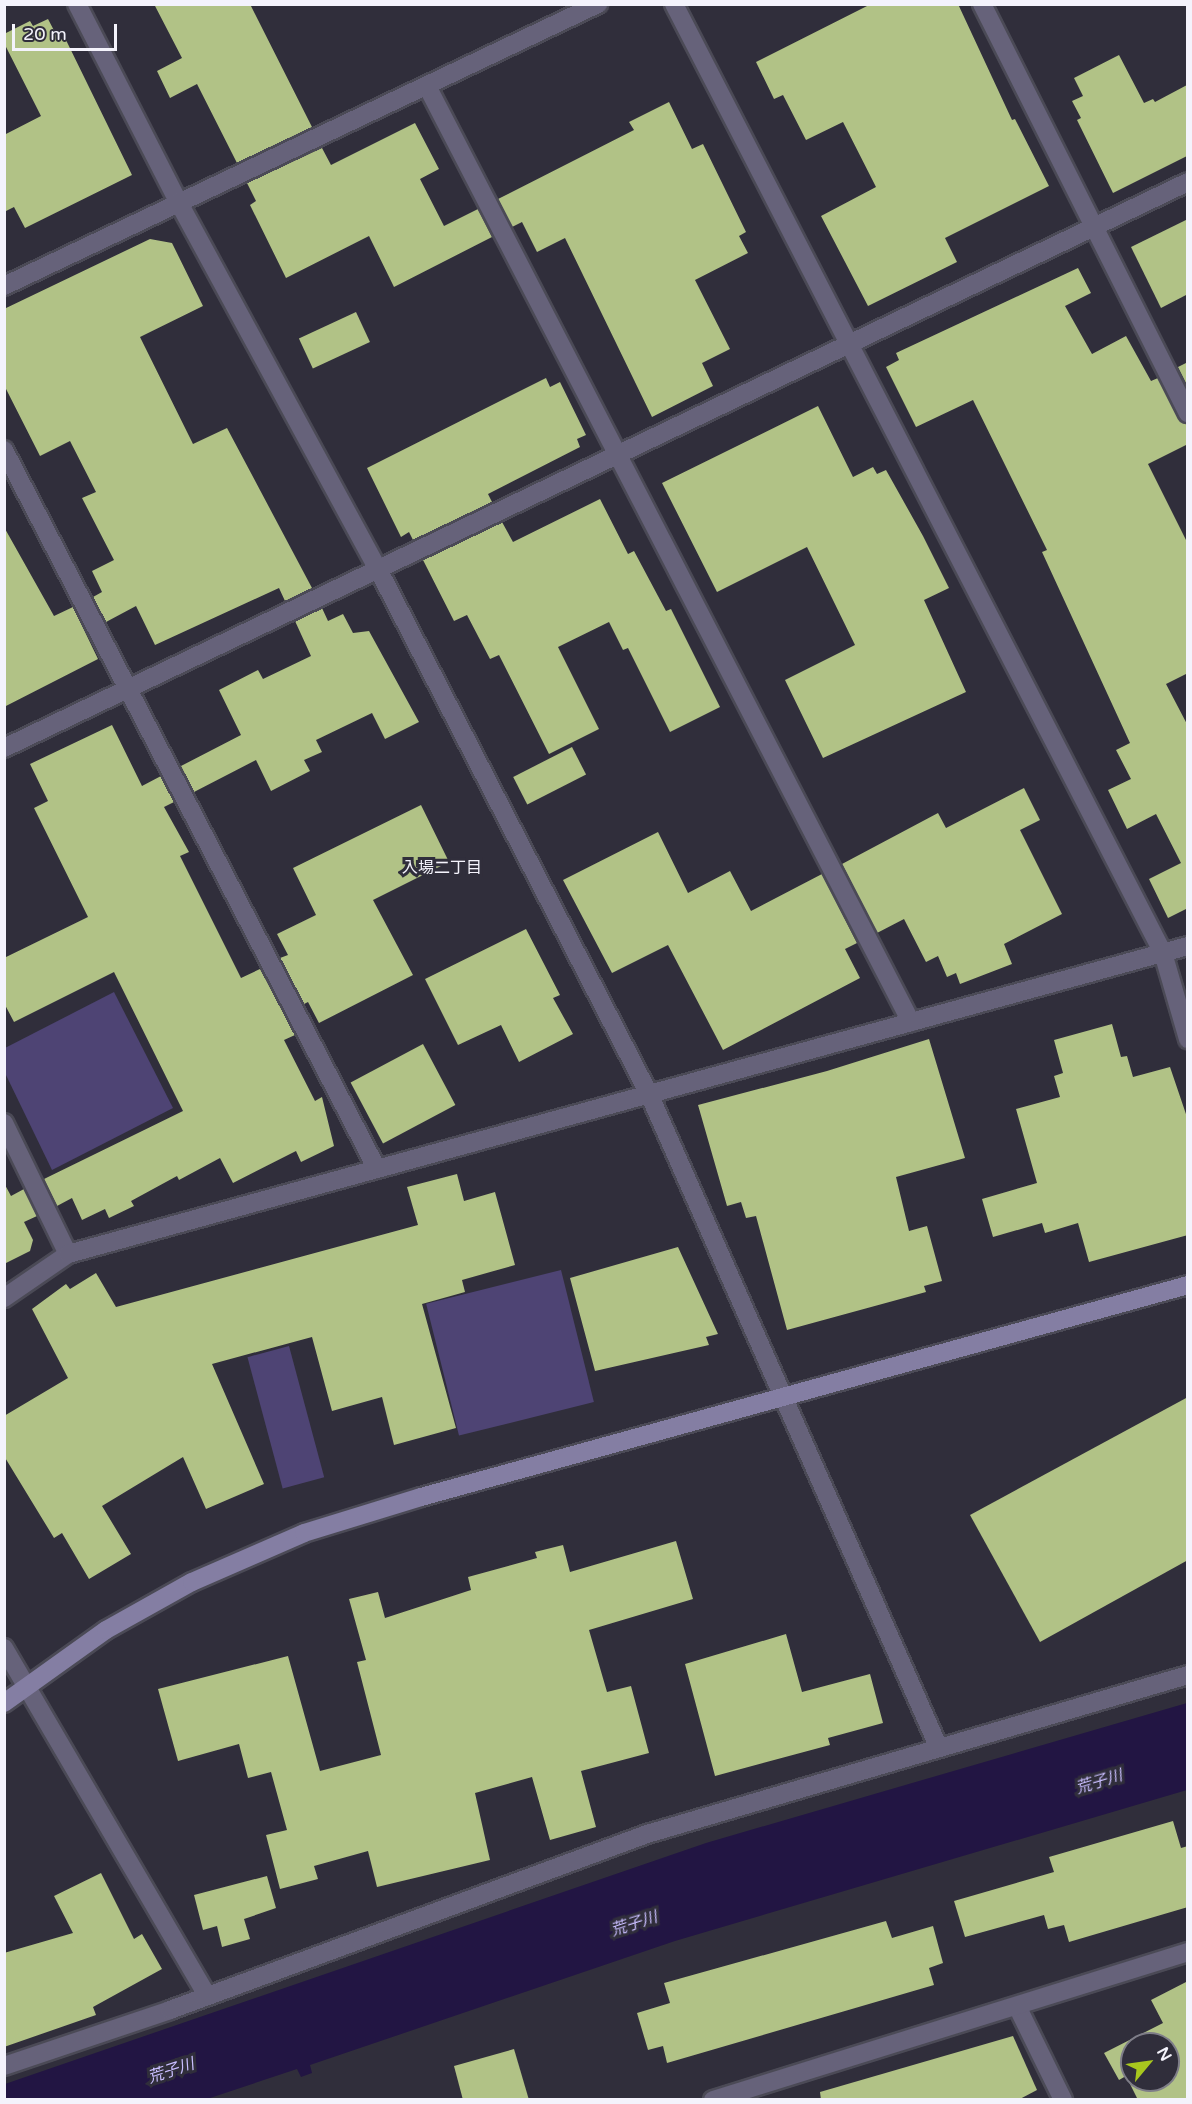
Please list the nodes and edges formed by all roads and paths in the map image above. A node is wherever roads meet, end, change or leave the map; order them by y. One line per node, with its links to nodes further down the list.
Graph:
1 (77, 4): 7 (street)
2 (598, 4): 5 (street)
3 (674, 4): 10 (street)
4 (982, 4): 8 (street)
5 (427, 86): 7 (street); 13 (street)
6 (1188, 182): 8 (street)
7 (179, 202): 9 (street); 14 (street)
8 (1094, 227): 10 (street); 11 (street)
9 (4, 286)
10 (849, 344): 13 (street); 18 (street)
11 (1188, 413)
12 (4, 450): 15 (street)
13 (618, 455): 14 (street); 19 (street)
14 (378, 569): 15 (street); 21 (street)
15 (126, 690): 16 (street); 23 (street)
16 (4, 748)
17 (1188, 946): 18 (street)
18 (1162, 953): 19 (street); 20 (street)
19 (911, 1022): 21 (street)
20 (1188, 1039)
21 (649, 1094): 23 (street); 27 (street)
22 (4, 1123): 24 (street)
23 (376, 1169): 24 (street)
24 (68, 1254): 26 (street)
25 (1188, 1285): 27 (street)
26 (4, 1298)
27 (782, 1397): 30 (street); 32 (street)
28 (4, 1648): 30 (street)
29 (1188, 1675): 32 (street)
30 (26, 1687): 31 (street); 34 (street)
31 (4, 1703)
32 (939, 1748): 34 (street)
33 (1188, 1952): 35 (street)
34 (206, 1994): 36 (street)
35 (1017, 2006): 37 (street); 38 (street)
36 (4, 2066)
37 (713, 2100)
38 (1063, 2100)

